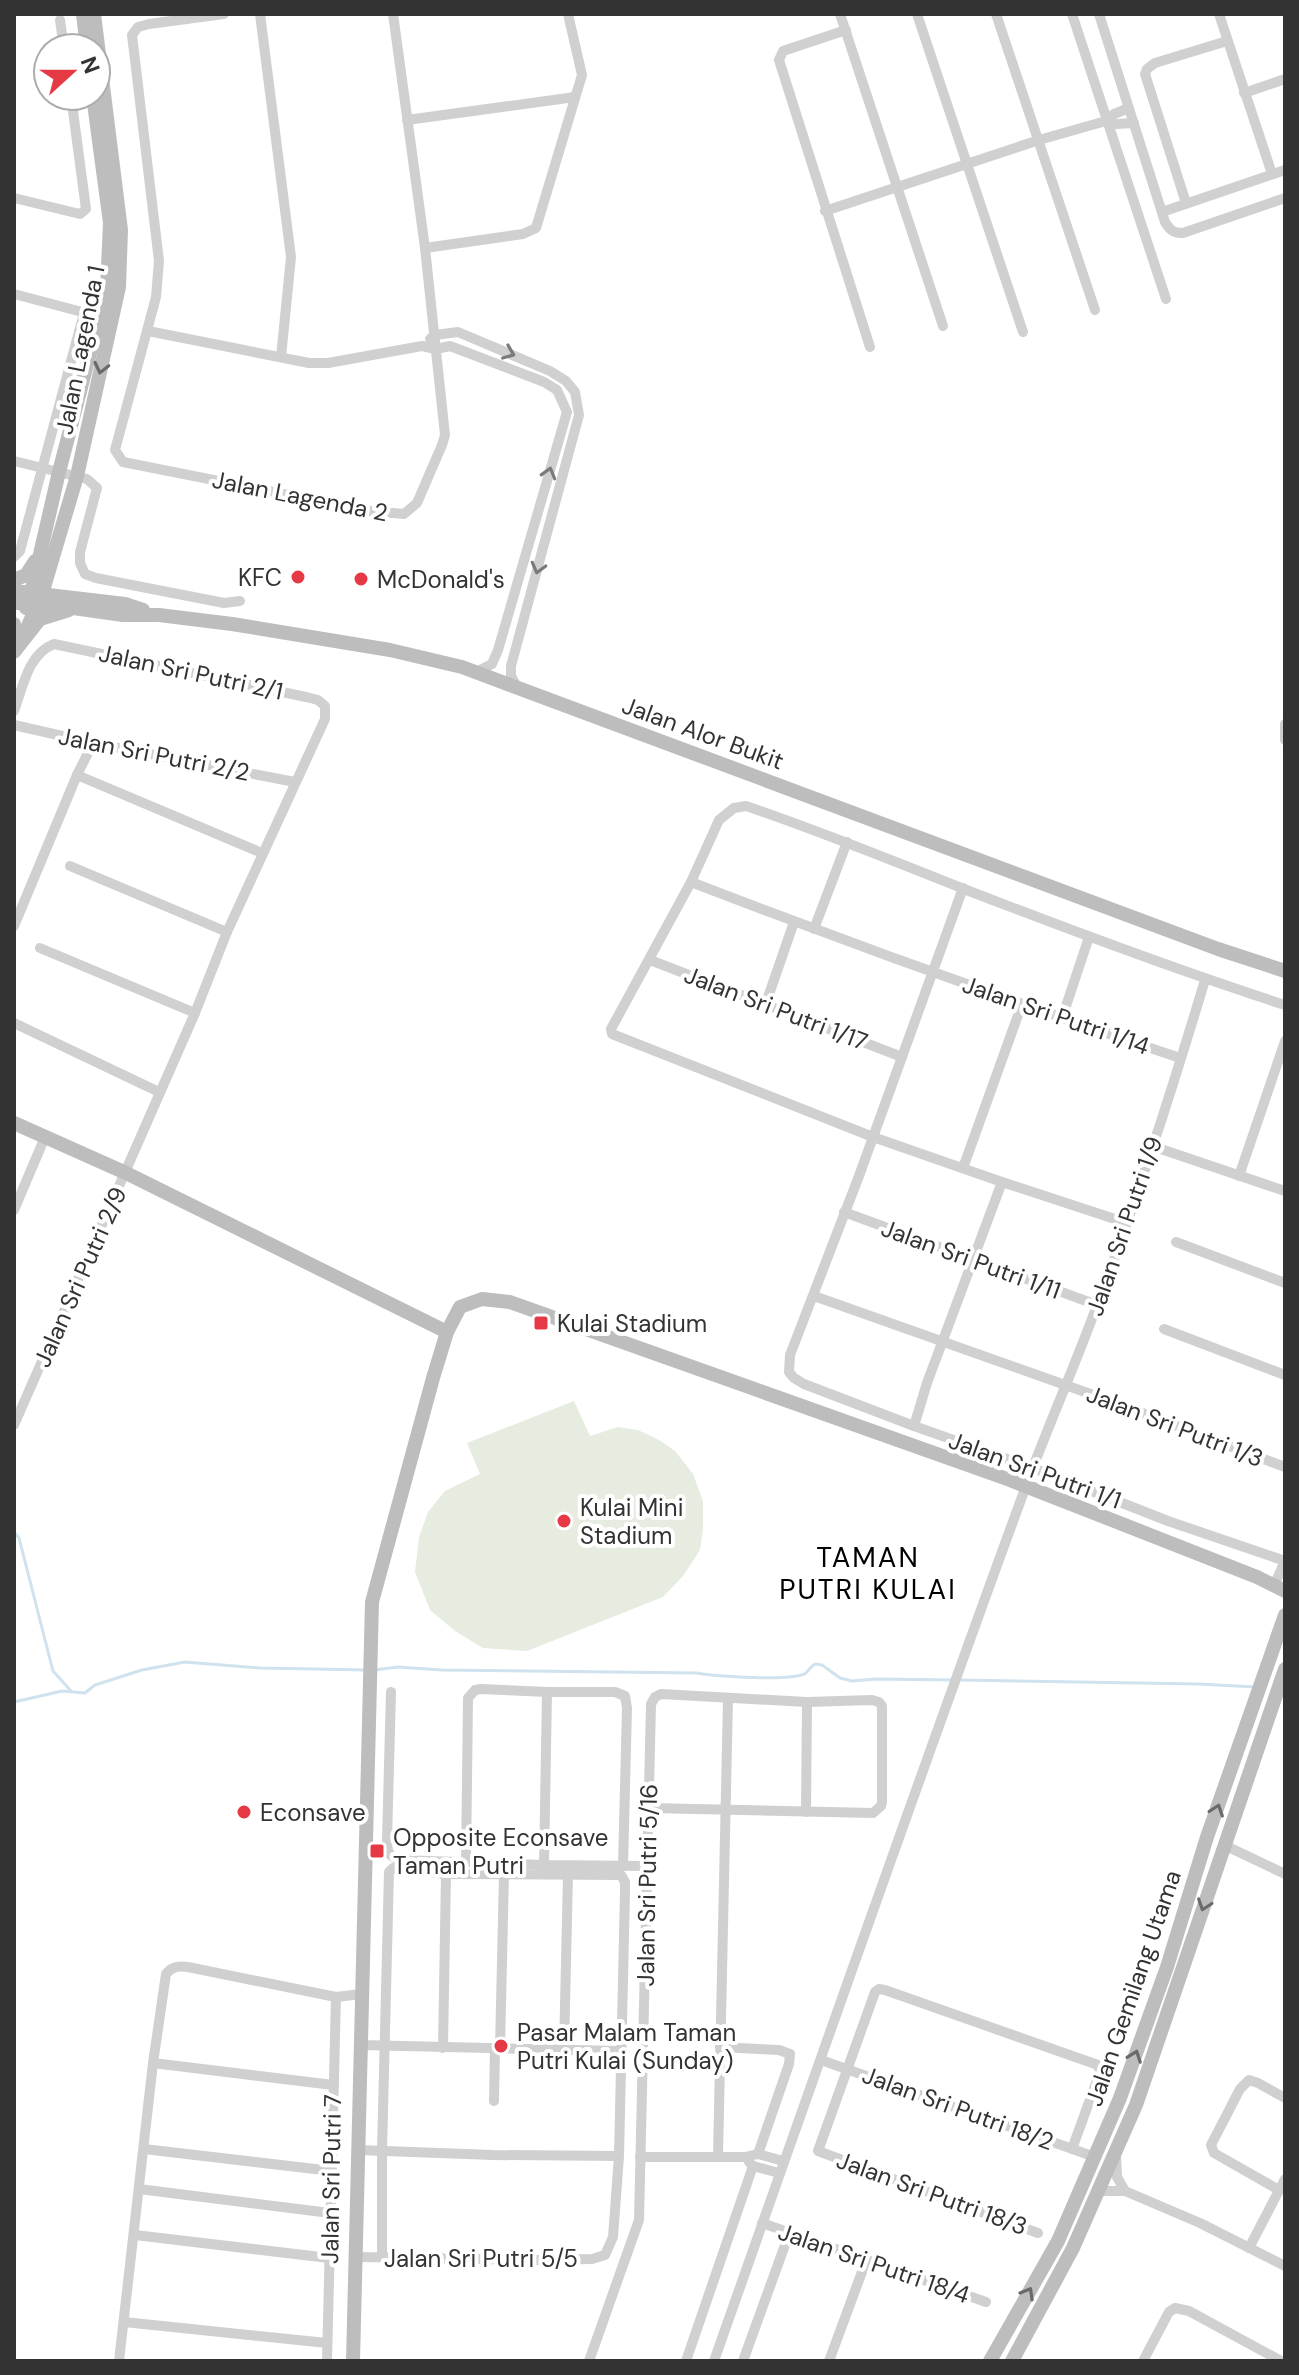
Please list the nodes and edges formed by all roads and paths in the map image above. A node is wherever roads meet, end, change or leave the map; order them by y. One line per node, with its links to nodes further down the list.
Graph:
1 (94, 14): 39 (street, Jalan Lagenda 1)
2 (224, 14): 41 (street)
3 (260, 14): 47 (street)
4 (393, 14): 22 (street)
5 (568, 14): 18 (street)
6 (840, 14): 13 (street)
7 (917, 14): 26 (street)
8 (996, 14): 25 (street)
9 (1072, 14): 23 (street)
10 (1099, 14): 19 (street)
11 (1219, 14): 15 (street)
12 (60, 20): 14 (street)
13 (846, 30): 29 (street); 33 (street)
14 (62, 32)
15 (1227, 41): 17 (street); 32 (street)
16 (1285, 79): 17 (street)
17 (1244, 93): 28 (street)
18 (575, 97): 22 (street); 35 (street)
19 (1129, 108): 23 (street); 24 (street)
20 (73, 112): 30 (street)
21 (95, 112): 39 (street, Jalan Lagenda 1)
22 (407, 120): 35 (street)
23 (1106, 121): 24 (street); 25 (street); 37 (street)
24 (1134, 123): 34 (street)
25 (1039, 140): 26 (street); 38 (street)
26 (968, 165): 29 (street); 42 (street)
27 (1285, 170): 28 (street)
28 (1272, 174): 32 (street)
29 (898, 188): 33 (street); 40 (street)
30 (14, 198)
31 (1285, 198): 34 (street)
32 (1186, 203): 34 (street)
33 (825, 211): 45 (street)
34 (1162, 212)
35 (425, 248): 43 (street)
36 (14, 294): 39 (street)
37 (1166, 299)
38 (1095, 310)
39 (99, 316): 49 (street); 50 (street, Jalan Lagenda 1); 51 (street, Jalan Lagenda 1, one-way to 51)
40 (943, 326)
41 (148, 331): 46 (street, Jalan Lagenda 2); 47 (street)
42 (1023, 332)
43 (435, 335): 44 (street); 46 (street); 62 (street, one-way to 62)
44 (422, 346): 46 (street); 47 (street)
45 (870, 347)
46 (436, 349): 61 (street, one-way to 46)
47 (281, 357)
48 (14, 461): 49 (street)
49 (44, 468): 50 (street); 53 (street)
50 (59, 472): 51 (street); 52 (street, Jalan Lagenda 1)
51 (77, 476): 52 (street, Jalan Lagenda 1); 57 (street)
52 (50, 543): 54 (street); 56 (street, Jalan Lagenda 1); 58 (street)
53 (17, 554)
54 (14, 580)
55 (14, 591): 56 (street, Jalan Alor Bukit)
56 (31, 599): 58 (street, Jalan Alor Bukit); 60 (street, Jalan Lagenda 1)
57 (240, 601)
58 (97, 606): 60 (street); 61 (street, Jalan Alor Bukit)
59 (14, 624): 60 (street)
60 (15, 643)
61 (476, 672): 62 (street, Jalan Alor Bukit)
62 (517, 687): 82 (street, Jalan Alor Bukit)
63 (325, 706): 64 (street, Jalan Sri Putri 2/1); 70 (street, Jalan Sri Putri 2/9)
64 (14, 711)
65 (1285, 724): 67 (street)
66 (14, 725): 68 (street, Jalan Sri Putri 2/2)
67 (1285, 740)
68 (93, 743): 69 (street); 70 (street, Jalan Sri Putri 2/2)
69 (77, 775): 72 (street); 76 (street)
70 (295, 782): 72 (street, Jalan Sri Putri 2/9)
71 (847, 842): 74 (street); 75 (street); 78 (street)
72 (262, 853): 79 (street, Jalan Sri Putri 2/9)
73 (70, 866): 79 (street)
74 (691, 882): 77 (street, Jalan Sri Putri 1/14); 83 (street)
75 (963, 888): 80 (street); 84 (street)
76 (15, 919)
77 (794, 922): 78 (street, Jalan Sri Putri 1/14); 88 (street)
78 (814, 929): 84 (street, Jalan Sri Putri 1/14)
79 (227, 932): 91 (street, Jalan Sri Putri 2/9)
80 (1089, 937): 86 (street); 92 (street)
81 (40, 948): 91 (street)
82 (1218, 949): 85 (street, Jalan Alor Bukit); 87 (street, Jalan Alor Bukit)
83 (650, 960): 88 (street, Jalan Sri Putri 1/17); 100 (street)
84 (933, 971): 89 (street, Jalan Sri Putri 1/14); 95 (street)
85 (1285, 971)
86 (1205, 980): 90 (street); 96 (street, Jalan Sri Putri 1/9)
87 (1285, 980)
88 (766, 1003): 95 (street, Jalan Sri Putri 1/17)
89 (1022, 1004): 92 (street, Jalan Sri Putri 1/14); 102 (street)
90 (1285, 1005)
91 (195, 1013): 97 (street, Jalan Sri Putri 2/9)
92 (1062, 1018): 96 (street, Jalan Sri Putri 1/14)
93 (14, 1023): 97 (street)
94 (1285, 1041): 104 (street)
95 (902, 1057): 100 (street)
96 (1180, 1058): 101 (street, Jalan Sri Putri 1/9)
97 (159, 1092): 103 (street, Jalan Sri Putri 2/9)
98 (14, 1123): 99 (street)
99 (45, 1137): 103 (street); 107 (street)
100 (873, 1137): 102 (street); 108 (street)
101 (1152, 1146): 104 (street); 109 (street, Jalan Sri Putri 1/9)
102 (963, 1168): 105 (street)
103 (126, 1173): 116 (street); 120 (street, Jalan Sri Putri 2/9)
104 (1239, 1176): 106 (street)
105 (1002, 1182): 109 (street); 111 (street)
106 (1285, 1191)
107 (14, 1210)
108 (844, 1212): 111 (street, Jalan Sri Putri 1/11); 113 (street)
109 (1127, 1223): 114 (street, Jalan Sri Putri 1/9)
110 (1176, 1242): 112 (street)
111 (974, 1261): 114 (street, Jalan Sri Putri 1/11); 117 (street)
112 (1285, 1283)
113 (814, 1296): 117 (street, Jalan Sri Putri 1/3); 121 (street, Jalan Sri Putri 1/1)
114 (1097, 1305): 119 (street, Jalan Sri Putri 1/9)
115 (1164, 1329): 118 (street)
116 (447, 1332): 124 (street); 145 (street)
117 (943, 1342): 119 (street, Jalan Sri Putri 1/3); 121 (street)
118 (1285, 1375)
119 (1064, 1385): 122 (street, Jalan Sri Putri 1/3); 123 (street, Jalan Sri Putri 1/9)
120 (14, 1425)
121 (914, 1426): 123 (street, Jalan Sri Putri 1/1)
122 (1285, 1467)
123 (1033, 1468): 124 (street, Jalan Sri Putri 1/9); 125 (street, Jalan Sri Putri 1/1)
124 (1026, 1486): 126 (street); 154 (street, Jalan Sri Putri 1/9)
125 (1285, 1561): 126 (street)
126 (1282, 1584)
127 (1285, 1615): 170 (street, Jalan Gemilang Utama, one-way to 127)
128 (1285, 1669): 136 (street, Jalan Gemilang Utama)
129 (391, 1692): 137 (street)
130 (547, 1692): 137 (street); 138 (street); 140 (street, Jalan Sri Putri 5/5)
131 (728, 1699): 132 (street); 133 (street, Jalan Sri Putri 5/16); 134 (street)
132 (807, 1702): 135 (street); 135 (street)
133 (649, 1808): 134 (street); 139 (street, Jalan Sri Putri 5/16)
134 (726, 1811): 135 (street); 149 (street)
135 (806, 1812)
136 (1224, 1845): 143 (street); 164 (street, Jalan Gemilang Utama, one-way to 164)
137 (466, 1863): 138 (street)
138 (544, 1865): 140 (street)
139 (648, 1866): 140 (street); 168 (street, Jalan Sri Putri 5/16)
140 (622, 1870): 144 (street); 153 (street, Jalan Sri Putri 5/5)
141 (446, 1874): 142 (street); 148 (street); 150 (street)
142 (504, 1874): 144 (street); 151 (street)
143 (1285, 1874)
144 (568, 1875): 152 (street)
145 (361, 1994): 146 (street); 147 (street)
146 (336, 1997): 155 (street); 157 (street, Jalan Sri Putri 7)
147 (360, 2045): 148 (street); 162 (street)
148 (384, 2045): 150 (street); 163 (street)
149 (720, 2047): 165 (street); 167 (street)
150 (443, 2048): 151 (street)
151 (497, 2048): 152 (street); 159 (street)
152 (564, 2050): 153 (street)
153 (620, 2051): 166 (street, Jalan Sri Putri 5/5)
154 (821, 2060): 156 (street, Jalan Sri Putri 18/2); 171 (street, Jalan Sri Putri 1/9)
155 (153, 2063): 157 (street); 160 (street)
156 (846, 2068): 161 (street, Jalan Sri Putri 18/2); 161 (street); 182 (street, Jalan Sri Putri 18/3)
157 (333, 2085): 173 (street, Jalan Sri Putri 7)
158 (1285, 2098): 177 (street)
159 (494, 2101)
160 (144, 2149): 173 (street); 176 (street)
161 (1072, 2149): 170 (street, Jalan Sri Putri 18/2)
162 (358, 2150): 163 (street); 186 (street)
163 (382, 2151): 166 (street); 187 (street)
164 (1116, 2152): 178 (street, Jalan Gemilang Utama); 179 (street)
165 (758, 2154): 169 (street); 171 (street)
166 (619, 2156): 187 (street, Jalan Sri Putri 5/5)
167 (718, 2156): 168 (street); 169 (street)
168 (640, 2157): 198 (street, Jalan Sri Putri 5/16)
169 (745, 2157): 172 (street)
170 (1095, 2157): 203 (street, Jalan Gemilang Utama, one-way to 170)
171 (783, 2161): 174 (street, Jalan Sri Putri 1/9)
172 (753, 2166): 174 (street); 199 (street)
173 (332, 2171): 180 (street, Jalan Sri Putri 7)
174 (779, 2173): 181 (street, Jalan Sri Putri 1/9)
175 (1285, 2179): 177 (street)
176 (139, 2189): 180 (street); 184 (street)
177 (1279, 2190): 185 (street)
178 (1099, 2191): 179 (street); 204 (street, Jalan Gemilang Utama)
179 (1125, 2191): 185 (street)
180 (330, 2213): 188 (street, Jalan Sri Putri 7)
181 (762, 2223): 183 (street, Jalan Sri Putri 18/4); 200 (street, Jalan Sri Putri 1/9)
182 (1038, 2233)
183 (789, 2234): 189 (street, Jalan Sri Putri 18/4); 201 (street)
184 (135, 2235): 188 (street); 192 (street)
185 (1249, 2248): 190 (street)
186 (357, 2257): 187 (street, Jalan Sri Putri 5/5); 197 (street)
187 (382, 2257)
188 (329, 2258): 193 (street, Jalan Sri Putri 7)
189 (866, 2261): 191 (street, Jalan Sri Putri 18/4); 202 (street)
190 (1285, 2266)
191 (986, 2302)
192 (124, 2322): 193 (street); 195 (street)
193 (327, 2343): 196 (street, Jalan Sri Putri 7)
194 (1283, 2358): 205 (street)
195 (119, 2361)
196 (327, 2361)
197 (353, 2361)
198 (589, 2361)
199 (686, 2361)
200 (714, 2361)
201 (743, 2361)
202 (829, 2361)
203 (990, 2361)
204 (1012, 2361)
205 (1143, 2361)

